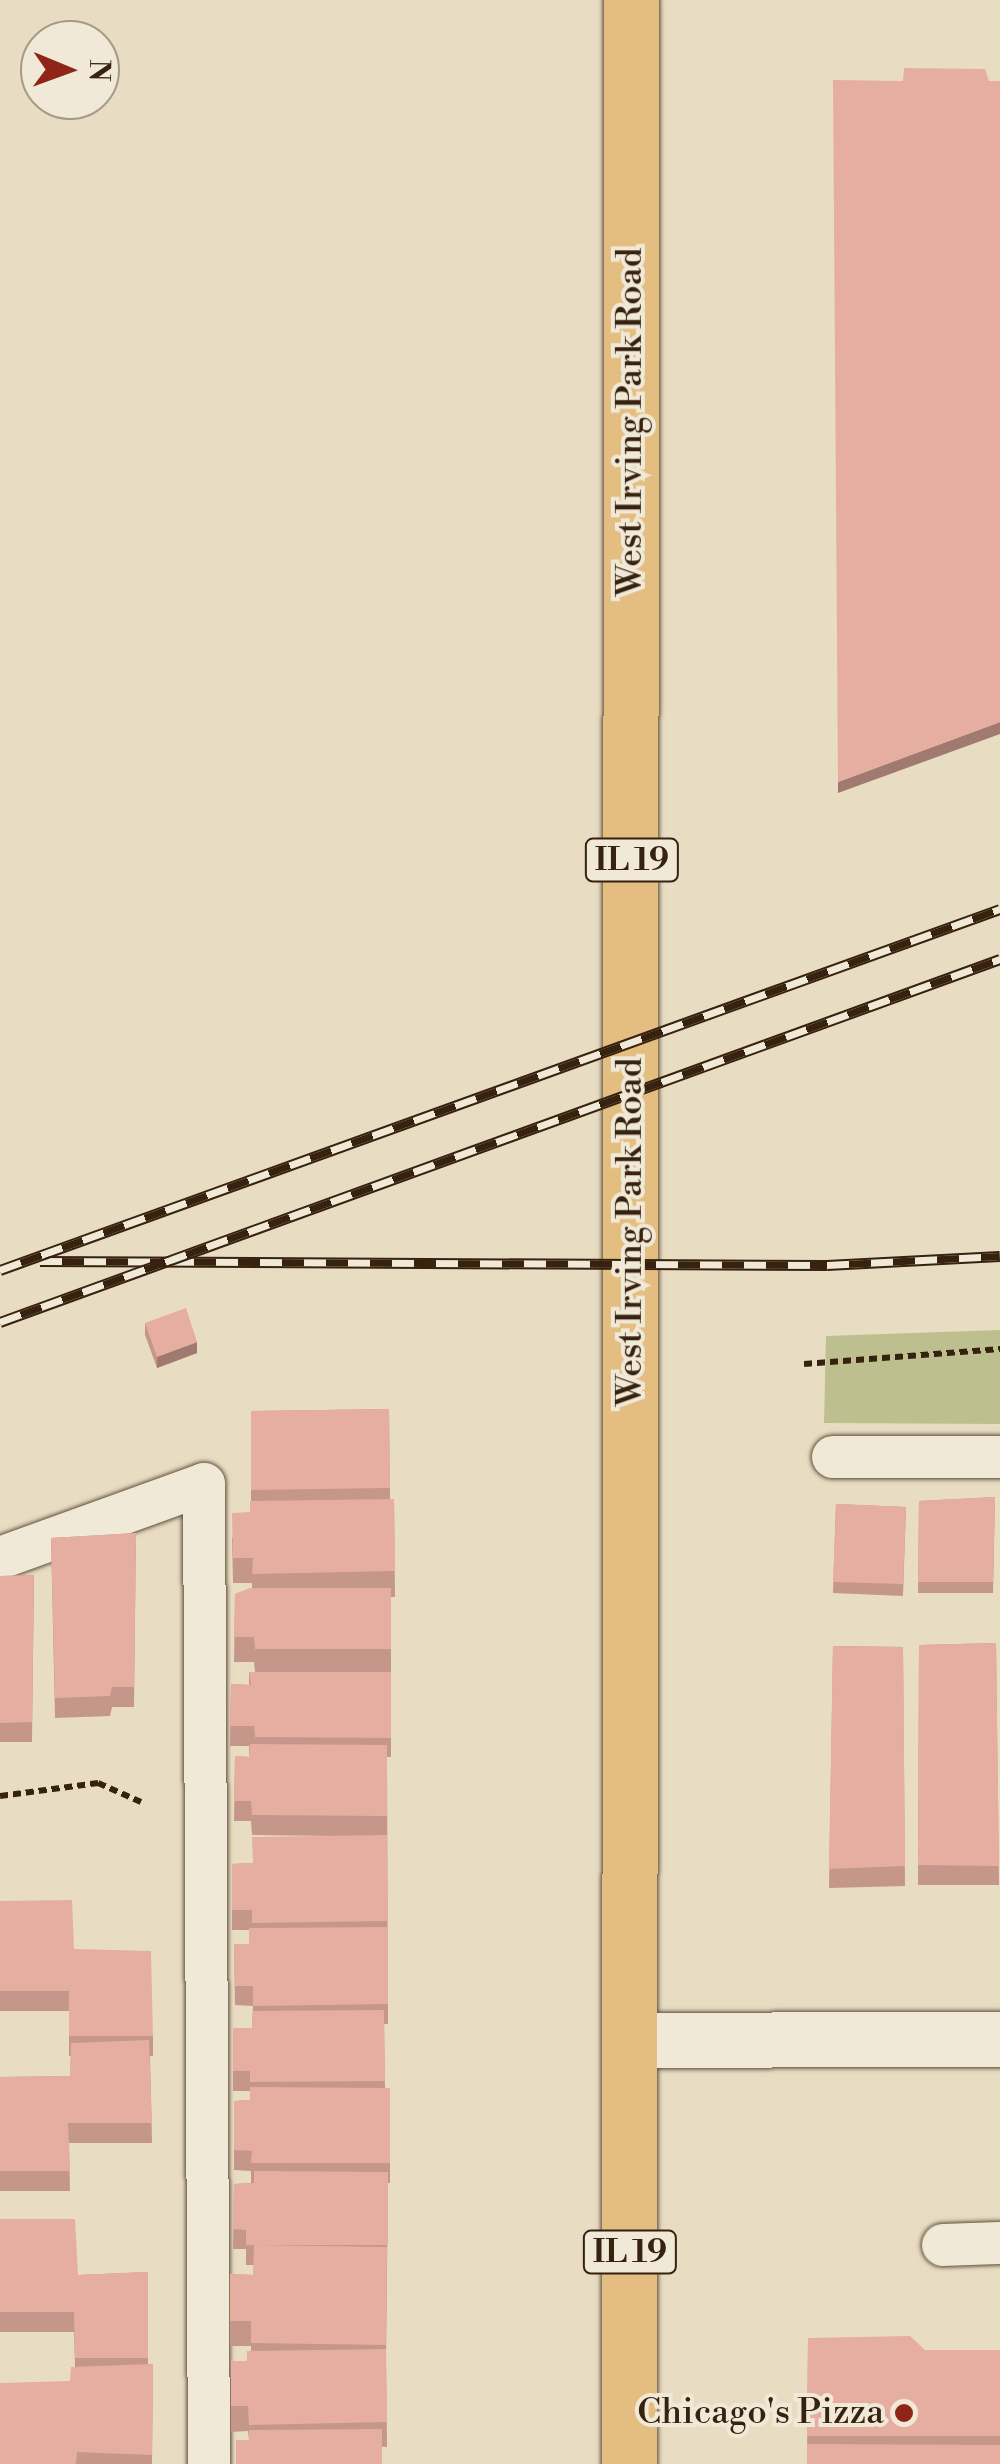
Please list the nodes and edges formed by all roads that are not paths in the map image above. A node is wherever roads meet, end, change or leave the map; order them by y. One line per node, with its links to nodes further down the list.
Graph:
1 (632, 0): 5 (main road, West Irving Park Road / IL 19)
2 (833, 1457): 3 (lane)
3 (1000, 1457)
4 (0, 1558): 9 (lane)
5 (630, 2040): 6 (street); 10 (main road, West Irving Park Road / IL 19)
6 (1000, 2040)
7 (1000, 2243): 8 (lane)
8 (943, 2245)
9 (209, 2464)
10 (630, 2464)

